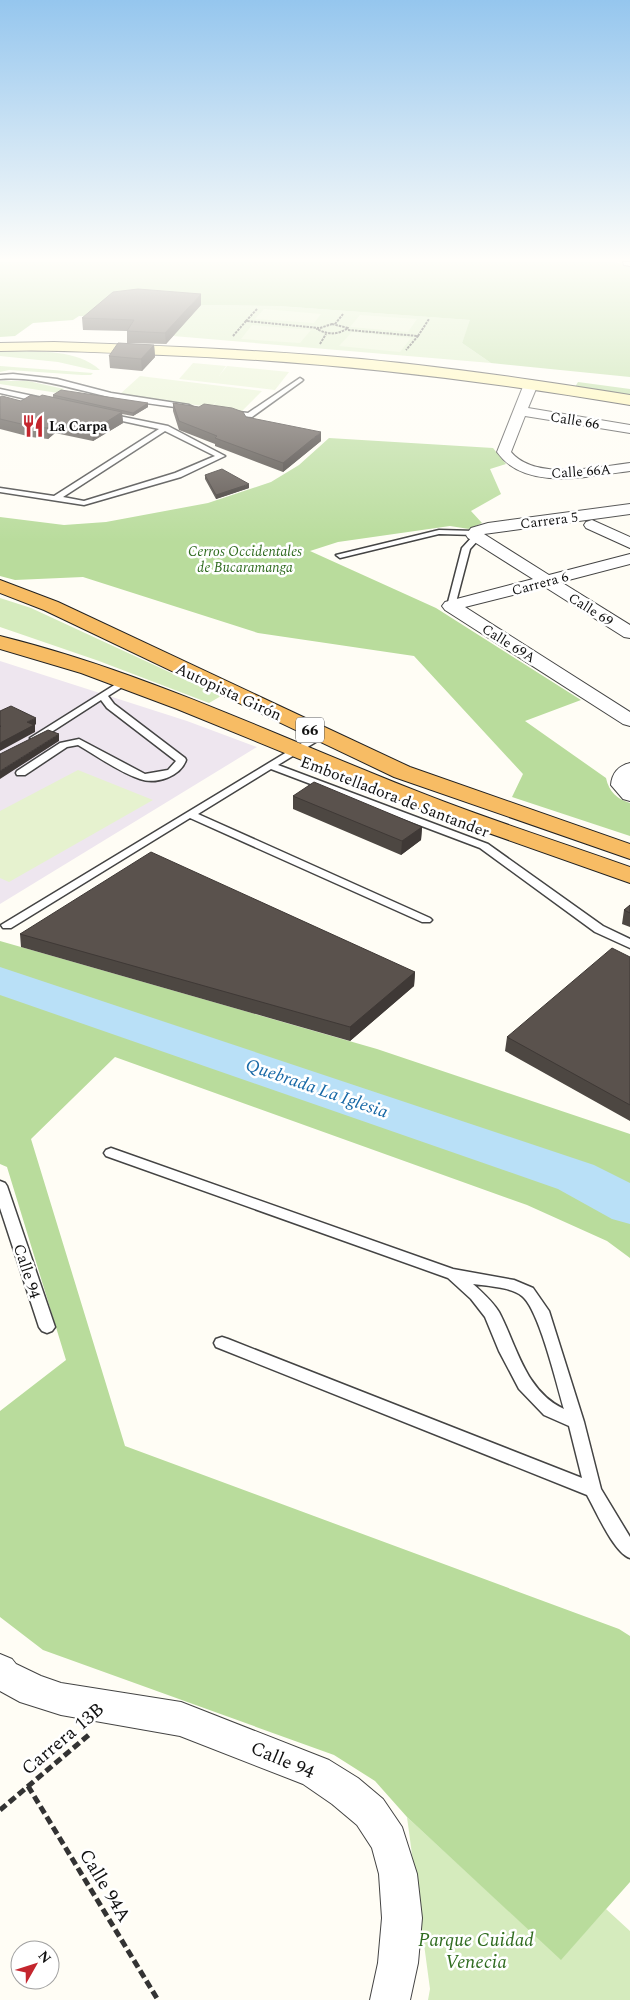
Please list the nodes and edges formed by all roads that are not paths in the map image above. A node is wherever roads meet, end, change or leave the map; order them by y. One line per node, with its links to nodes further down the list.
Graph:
1 (273, 355): 7 (main road)
2 (358, 355): 6 (main road)
3 (0, 377): 4 (lane)
4 (50, 380): 8 (lane); 12 (lane)
5 (300, 380): 14 (lane)
6 (613, 382)
7 (531, 384): 10 (main road); 13 (street)
8 (111, 386)
9 (0, 391): 11 (lane)
10 (630, 400)
11 (49, 402)
12 (200, 408)
13 (520, 410): 17 (street, Calle 66); 18 (street, Calle 66A)
14 (219, 411)
15 (97, 413): 16 (lane)
16 (165, 428): 20 (lane); 20 (lane)
17 (630, 429)
18 (630, 467)
19 (0, 490): 20 (lane)
20 (55, 499)
21 (630, 509): 23 (street, Carrera 5)
22 (592, 525): 24 (street)
23 (476, 536): 25 (lane); 27 (street, Calle 69); 31 (lane)
24 (630, 543)
25 (340, 555)
26 (630, 559): 27 (street, Carrera 6)
27 (546, 581): 31 (street, Carrera 6); 32 (street, Calle 69)
28 (0, 586): 30 (highway, Autopista Girón / 66)
29 (0, 594): 30 (highway)
30 (50, 606): 37 (highway, Autopista Girón / 66)
31 (451, 606): 36 (street, Calle 69A)
32 (630, 633)
33 (0, 642): 34 (highway, Autopista Girón / 66)
34 (124, 682): 35 (lane); 39 (highway, Autopista Girón / 66)
35 (103, 695): 38 (lane); 41 (lane)
36 (630, 720)
37 (320, 735): 39 (lane); 43 (highway, Autopista Girón / 66)
38 (24, 745)
39 (296, 749): 40 (lane); 44 (highway, Autopista Girón / 66)
40 (270, 765): 42 (lane); 47 (lane, Embotelladora de Santander)
41 (22, 773)
42 (190, 814): 45 (lane); 46 (lane)
43 (630, 852)
44 (630, 874)
45 (426, 920)
46 (7, 925)
47 (630, 944)
48 (111, 1153): 50 (lane)
49 (0, 1186): 51 (lane, Calle 94)
50 (452, 1274): 53 (lane); 53 (lane)
51 (47, 1327)
52 (222, 1343): 54 (lane)
53 (576, 1422): 54 (lane)
54 (593, 1490): 55 (lane)
55 (630, 1551)
56 (0, 1670): 57 (street, Calle 94)
57 (390, 2000)

